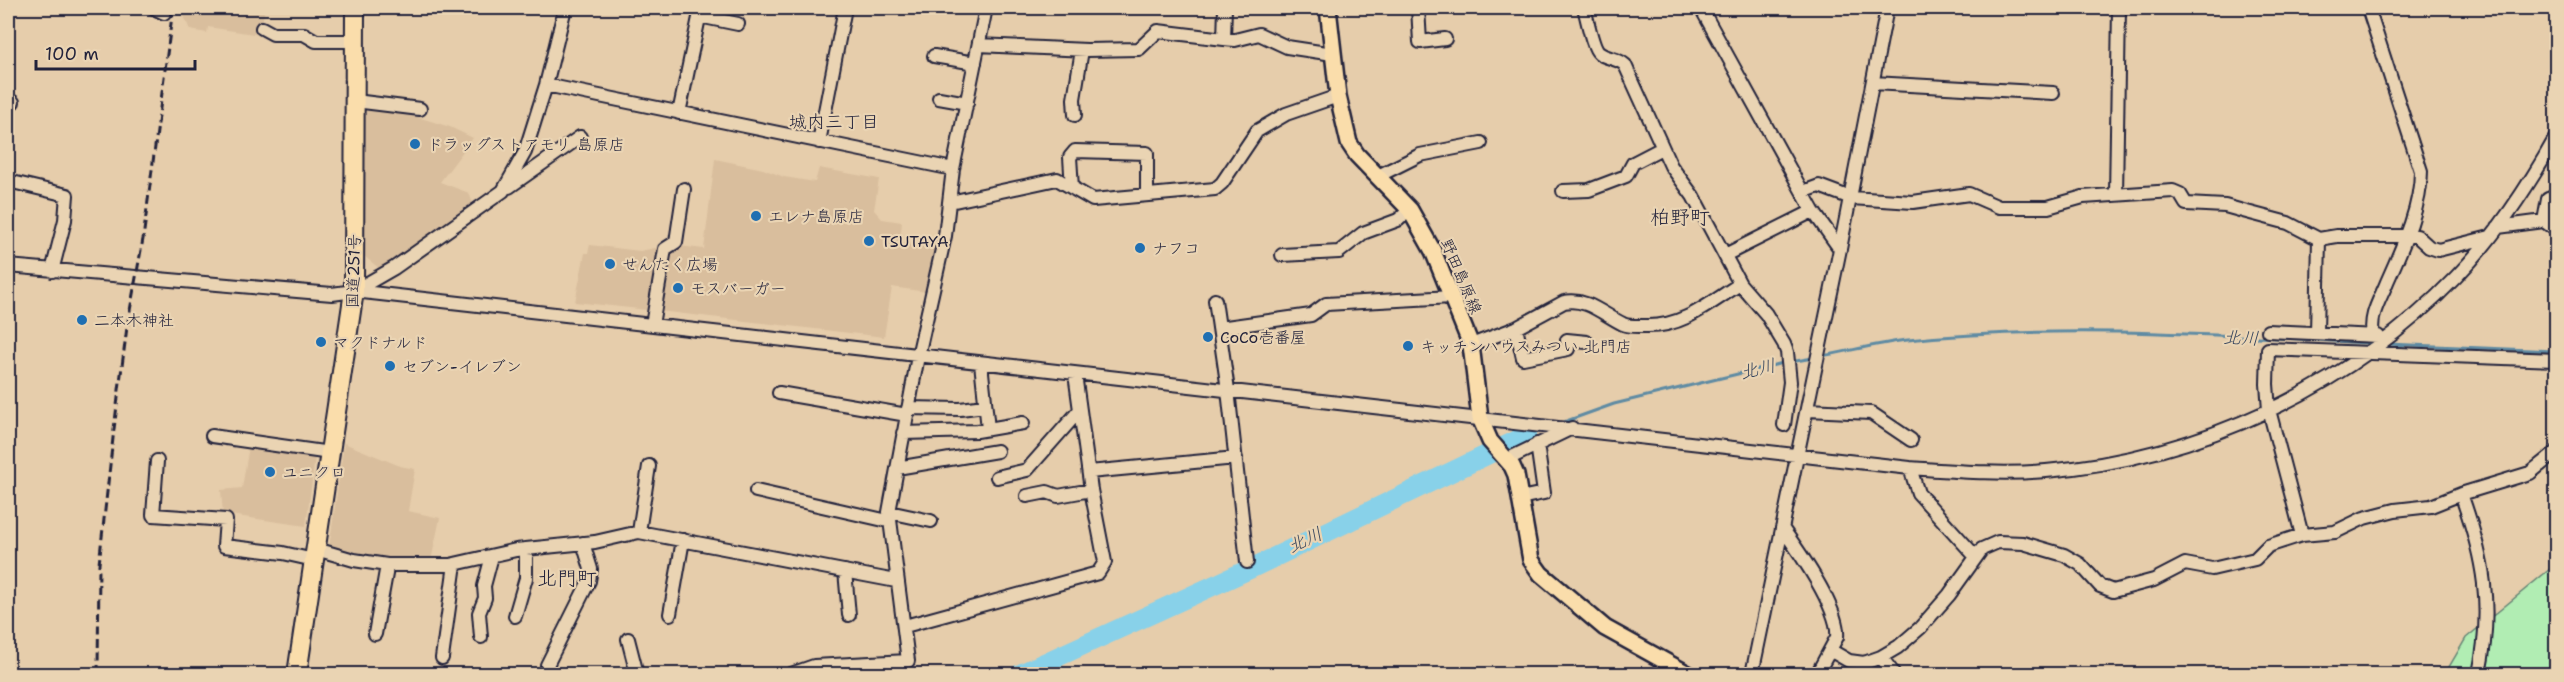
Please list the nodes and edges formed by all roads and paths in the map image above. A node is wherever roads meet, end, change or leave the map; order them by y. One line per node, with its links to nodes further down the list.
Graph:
1 (355, 8): 18 (highway, 国道251号)
2 (565, 8): 25 (street)
3 (845, 8): 36 (street)
4 (986, 8): 19 (street)
5 (1225, 8): 16 (street)
6 (1328, 8): 21 (main road, 野田島原線)
7 (1418, 8): 17 (street)
8 (1584, 8): 38 (street)
9 (1701, 8): 46 (street)
10 (1887, 8): 24 (street)
11 (2120, 8): 48 (street)
12 (2368, 8): 57 (street)
13 (700, 12): 14 (street); 32 (street)
14 (738, 24)
15 (262, 28): 18 (street)
16 (1224, 39): 20 (street); 21 (street)
17 (1446, 39)
18 (355, 41): 29 (highway, 国道251号)
19 (979, 45): 20 (street); 23 (street)
20 (1082, 50): 33 (street)
21 (1333, 54): 27 (main road, 野田島原線)
22 (934, 56): 23 (street)
23 (975, 63): 30 (street)
24 (1873, 83): 26 (street); 50 (street)
25 (546, 84): 32 (street); 44 (street)
26 (2052, 93)
27 (1338, 96): 40 (main road, 野田島原線); 47 (street)
28 (939, 98): 30 (street)
29 (355, 101): 31 (street); 65 (highway, 国道251号)
30 (967, 103): 39 (street)
31 (420, 109)
32 (679, 113): 36 (street)
33 (1075, 115)
34 (580, 137): 44 (street)
35 (2556, 137): 56 (street)
36 (819, 142): 39 (street)
37 (1481, 143): 40 (street)
38 (1662, 148): 45 (street); 61 (street)
39 (953, 169): 51 (street)
40 (1378, 176): 52 (main road, 野田島原線)
41 (8, 181): 63 (street)
42 (1072, 188): 47 (street); 47 (street); 51 (street)
43 (684, 189): 68 (street)
44 (503, 191): 65 (street)
45 (1563, 191)
46 (1803, 192): 50 (street); 53 (street)
47 (1148, 195)
48 (2116, 195): 50 (street); 58 (street)
49 (2556, 196): 54 (street)
50 (1851, 198): 59 (street)
51 (950, 202): 77 (street)
52 (1410, 210): 60 (street); 66 (main road, 野田島原線)
53 (1814, 211): 59 (street); 61 (street)
54 (2544, 221): 55 (street); 56 (street)
55 (2556, 230)
56 (2494, 232): 57 (street); 73 (street)
57 (2405, 236): 58 (street); 73 (street)
58 (2319, 239): 72 (street)
59 (1840, 249): 82 (street)
60 (1282, 255)
61 (1725, 255): 64 (street)
62 (8, 266): 63 (street)
63 (52, 271): 65 (street)
64 (1740, 284): 70 (street); 81 (street)
65 (354, 291): 68 (street); 101 (highway, 国道251号)
66 (1452, 297): 69 (street); 75 (main road, 野田島原線)
67 (1215, 300): 69 (street)
68 (652, 325): 77 (street)
69 (1219, 328): 83 (street)
70 (1516, 328): 74 (street); 75 (street)
71 (2268, 331): 72 (street)
72 (2317, 333): 73 (street)
73 (2381, 337): 76 (street)
74 (1587, 342)
75 (1471, 345): 90 (main road, 野田島原線)
76 (2367, 353): 78 (street); 87 (street); 87 (street)
77 (918, 356): 79 (street); 88 (street)
78 (2556, 360)
79 (981, 363): 80 (street); 85 (street)
80 (1075, 374): 83 (street); 89 (street)
81 (1789, 378): 82 (street); 92 (street)
82 (1812, 384): 86 (street)
83 (1228, 390): 90 (street); 104 (street)
84 (780, 393): 88 (street)
85 (985, 406): 88 (street); 94 (street)
86 (1808, 410): 97 (street); 102 (street)
87 (2270, 410): 108 (street); 120 (street)
88 (907, 411): 95 (street)
89 (1079, 411): 109 (street); 110 (street)
90 (1480, 418): 93 (street); 103 (main road, 野田島原線)
91 (1023, 423): 94 (street)
92 (1784, 425)
93 (1572, 428): 98 (street); 102 (street)
94 (988, 429): 95 (street)
95 (903, 433): 107 (street)
96 (212, 436): 101 (street)
97 (1911, 440)
98 (1537, 444): 103 (street); 115 (street)
99 (997, 451): 107 (street)
100 (2556, 452): 113 (street)
101 (330, 453): 124 (highway, 国道251号)
102 (1798, 453): 108 (street); 118 (street)
103 (1501, 454): 115 (main road, 野田島原線)
104 (1236, 459): 109 (street); 127 (street)
105 (157, 461): 124 (street)
106 (649, 466): 119 (street)
107 (897, 468): 116 (street)
108 (1910, 468): 126 (street)
109 (1089, 472): 111 (street)
110 (997, 477)
111 (1091, 490): 114 (street); 134 (street)
112 (756, 491): 116 (street)
113 (2461, 494): 120 (street); 148 (street)
114 (1027, 496)
115 (1520, 498): 144 (main road, 野田島原線)
116 (889, 517): 117 (street); 130 (street)
117 (932, 521)
118 (1782, 528): 137 (street); 145 (street)
119 (639, 532): 121 (street); 122 (street)
120 (2302, 535): 126 (street)
121 (683, 540): 129 (street); 131 (street)
122 (583, 543): 123 (street); 140 (street)
123 (525, 549): 125 (street); 133 (street)
124 (315, 554): 128 (street); 142 (highway, 国道251号)
125 (492, 556): 128 (street); 135 (street)
126 (1976, 557): 138 (street)
127 (1247, 562)
128 (455, 564): 139 (street)
129 (845, 571): 130 (street); 132 (street)
130 (896, 581): 134 (street)
131 (670, 614)
132 (849, 615)
133 (515, 616)
134 (905, 626): 143 (street)
135 (481, 637)
136 (628, 639): 141 (street)
137 (1830, 650): 138 (street); 146 (street)
138 (1881, 657): 147 (street)
139 (442, 658)
140 (547, 665)
141 (636, 674)
142 (297, 675)
143 (791, 675)
144 (1688, 675)
145 (1752, 675)
146 (1817, 675)
147 (1894, 675)
148 (2479, 675)

